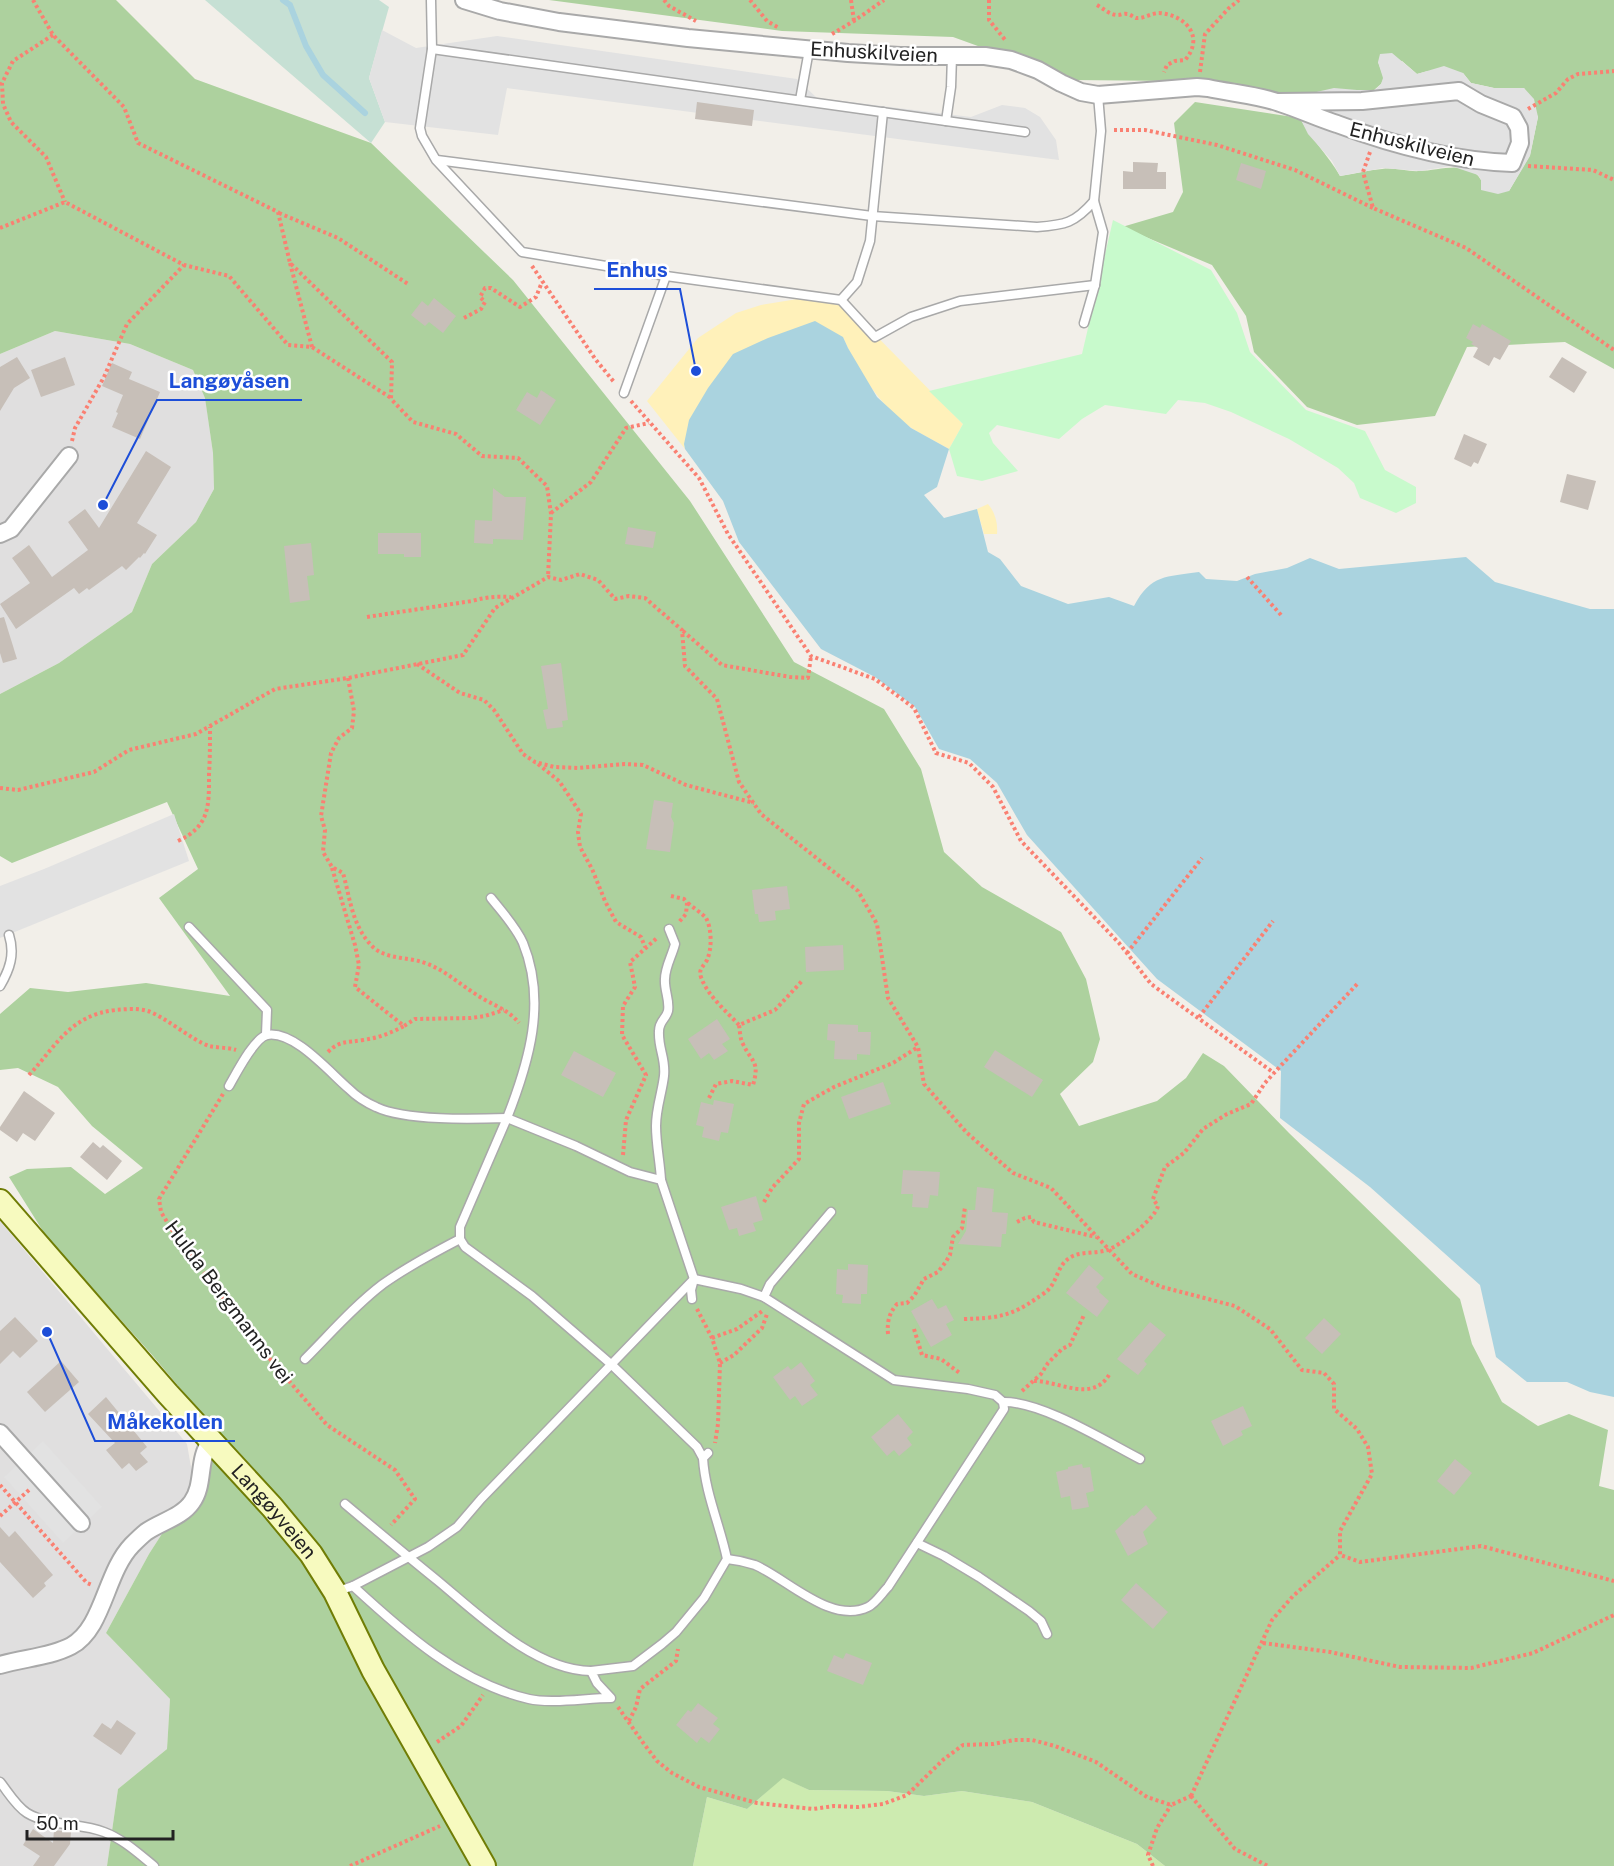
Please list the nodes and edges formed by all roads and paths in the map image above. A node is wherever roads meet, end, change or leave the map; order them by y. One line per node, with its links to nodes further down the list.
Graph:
1 (33, 0): 14 (path)
2 (431, 0): 15 (lane)
3 (464, 0): 16 (street, Enhuskilveien)
4 (664, 0): 11 (path)
5 (750, 0): 12 (path)
6 (851, 0): 13 (path)
7 (884, 0): 13 (path)
8 (989, 0): 18 (path)
9 (1239, 0): 20 (path)
10 (1097, 5): 21 (path)
11 (669, 6)
12 (766, 20)
13 (854, 21): 16 (path)
14 (53, 35): 25 (path); 38 (path)
15 (432, 49): 23 (lane); 32 (lane)
16 (809, 50): 17 (street, Enhuskilveien); 23 (lane)
17 (952, 56): 18 (street, Enhuskilveien); 28 (lane)
18 (1023, 64): 22 (street, Enhuskilveien)
19 (1614, 71): 27 (path)
20 (1197, 87): 21 (street, Enhuskilveien); 24 (street, Enhuskilveien)
21 (1161, 91): 22 (street, Enhuskilveien)
22 (1098, 95): 29 (lane)
23 (800, 100): 26 (lane)
24 (1278, 102): 27 (street, Enhuskilveien); 31 (street, Enhuskilveien)
25 (1, 105): 36 (path)
26 (883, 112): 28 (lane); 39 (lane)
27 (1513, 117): 33 (street)
28 (946, 121): 30 (lane)
29 (1101, 131): 35 (lane); 37 (path)
30 (1024, 132)
31 (1375, 137): 33 (street, Enhuskilveien); 37 (path)
32 (436, 160): 39 (lane); 41 (lane)
33 (1512, 163): 34 (path)
34 (1614, 180)
35 (1094, 201): 39 (lane); 47 (lane)
36 (65, 202): 40 (path); 43 (path)
37 (1373, 208): 52 (path)
38 (278, 212): 42 (path); 46 (path)
39 (872, 216): 48 (lane)
40 (0, 228)
41 (522, 252): 44 (lane); 45 (path)
42 (290, 263): 51 (path); 54 (path)
43 (184, 265): 51 (path); 56 (path)
44 (666, 276): 48 (lane); 53 (lane)
45 (542, 281): 49 (path); 53 (path)
46 (408, 284)
47 (1095, 285): 48 (lane); 50 (lane)
48 (841, 300)
49 (464, 318)
50 (1084, 324)
51 (312, 347): 54 (path)
52 (1614, 350)
53 (624, 393): 55 (path)
54 (391, 399): 57 (path)
55 (649, 423): 57 (path); 65 (path)
56 (69, 456): 58 (street)
57 (551, 514): 59 (path)
58 (0, 534)
59 (548, 577): 61 (path); 64 (path)
60 (1247, 577): 62 (path)
61 (513, 597): 63 (path); 66 (path)
62 (1281, 615)
63 (367, 617)
64 (682, 630): 65 (path); 71 (path)
65 (811, 656): 83 (path)
66 (417, 664): 67 (path); 69 (path)
67 (348, 678): 68 (path); 74 (path)
68 (210, 726): 70 (path); 72 (path)
69 (535, 762): 71 (path); 82 (path)
70 (0, 789)
71 (754, 803): 93 (path)
72 (178, 842)
73 (1202, 858): 83 (path)
74 (332, 867): 87 (path); 90 (path)
75 (671, 896): 77 (path)
76 (491, 898): 92 (lane)
77 (687, 903): 80 (path); 89 (path)
78 (1273, 921): 88 (path)
79 (189, 927): 91 (lane)
80 (669, 929): 82 (path); 102 (lane)
81 (9, 934): 86 (lane)
82 (645, 947): 101 (path)
83 (1127, 953): 88 (path)
84 (802, 981): 89 (path)
85 (1359, 982): 96 (path)
86 (0, 986)
87 (504, 1010): 90 (path); 92 (path)
88 (1199, 1017): 96 (path)
89 (739, 1025): 99 (path)
90 (404, 1026): 95 (path)
91 (266, 1035): 94 (lane); 95 (lane)
92 (531, 1041): 100 (lane)
93 (918, 1047): 104 (path); 108 (path)
94 (248, 1054): 97 (path); 98 (lane)
95 (319, 1061): 100 (lane)
96 (1274, 1072): 110 (path)
97 (29, 1075)
98 (229, 1086): 138 (path, Hulda Bergmanns vei)
99 (709, 1098)
100 (507, 1118): 101 (lane); 109 (lane)
101 (630, 1172): 102 (lane)
102 (662, 1180): 111 (lane)
103 (0, 1201): 129 (main road, Langøyveien)
104 (764, 1202)
105 (965, 1207): 118 (path)
106 (831, 1212): 112 (lane)
107 (1017, 1222): 108 (path)
108 (1097, 1237): 110 (path)
109 (459, 1239): 120 (lane, Hulda Bergmanns vei); 122 (lane)
110 (1108, 1250): 116 (path); 140 (path)
111 (694, 1279): 112 (lane); 113 (lane); 122 (lane)
112 (764, 1297): 114 (lane)
113 (692, 1299): 119 (path)
114 (773, 1303): 119 (path); 121 (path); 125 (lane)
115 (1084, 1315): 124 (path)
116 (964, 1319)
117 (914, 1329): 125 (path)
118 (888, 1334)
119 (712, 1338): 121 (path)
120 (305, 1359)
121 (720, 1363): 130 (path)
122 (612, 1365): 130 (lane); 141 (lane)
123 (1109, 1375): 124 (path)
124 (1034, 1381): 127 (path)
125 (968, 1389): 126 (lane)
126 (1003, 1402): 127 (lane); 139 (lane)
127 (1015, 1402): 131 (lane)
128 (0, 1433): 132 (street)
129 (211, 1441): 145 (main road, Langøyveien); 150 (street)
130 (705, 1456): 142 (lane)
131 (1140, 1460)
132 (42, 1479): 134 (path); 137 (street)
133 (0, 1485): 134 (path)
134 (15, 1501): 136 (path); 144 (path)
135 (345, 1504): 138 (lane)
136 (0, 1516)
137 (81, 1523)
138 (382, 1535): 141 (lane)
139 (916, 1543): 142 (lane); 148 (lane)
140 (1340, 1556): 143 (path); 149 (path)
141 (408, 1557): 145 (lane); 151 (lane)
142 (728, 1559): 147 (lane)
143 (1614, 1581)
144 (87, 1583)
145 (344, 1589): 152 (lane); 153 (main road, Langøyveien)
146 (1614, 1615): 149 (path)
147 (683, 1623): 151 (lane); 156 (path)
148 (1047, 1634)
149 (1263, 1643): 155 (path)
150 (0, 1665)
151 (591, 1671): 152 (lane)
152 (490, 1686): 153 (path)
153 (423, 1759): 157 (main road, Langøyveien)
154 (0, 1782): 158 (lane)
155 (1191, 1796): 156 (path); 162 (path)
156 (1171, 1805): 161 (path)
157 (457, 1818): 159 (path); 160 (main road, Langøyveien)
158 (154, 1866)
159 (350, 1866)
160 (484, 1866)
161 (1153, 1866)
162 (1268, 1866)

